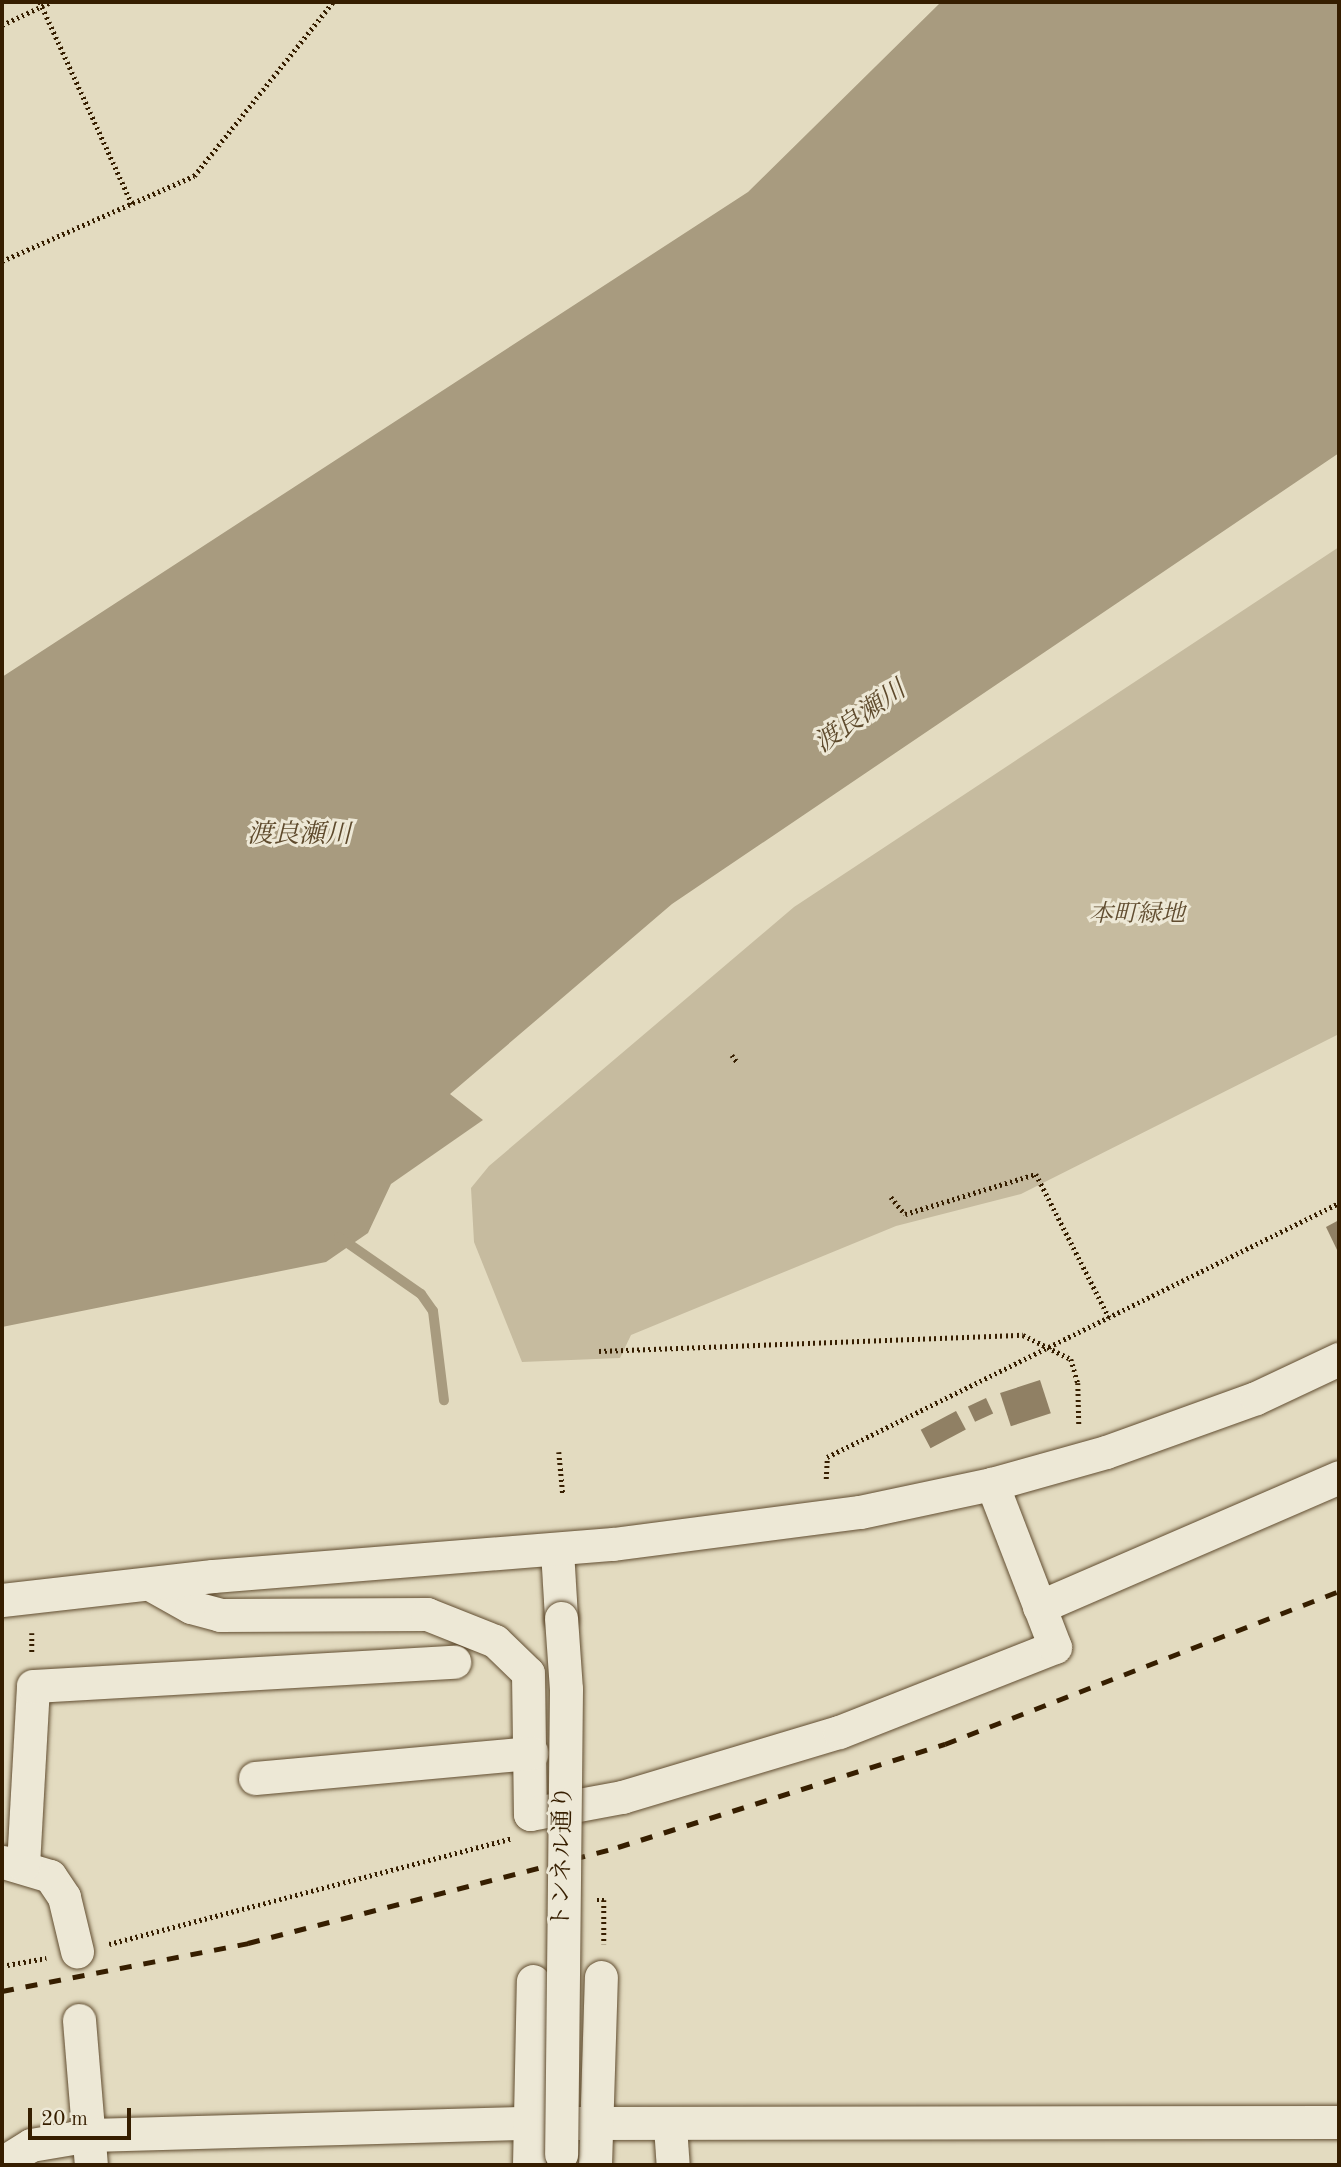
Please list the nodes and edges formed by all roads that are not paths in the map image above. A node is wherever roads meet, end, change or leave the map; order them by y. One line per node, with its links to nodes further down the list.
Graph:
1 (1339, 1359): 3 (street)
2 (1339, 1477): 7 (street)
3 (992, 1484): 4 (street); 7 (street)
4 (557, 1550): 5 (street); 23 (street, トンネル通り, bridge)
5 (150, 1584): 6 (street); 9 (street)
6 (2, 1600)
7 (1039, 1607): 9 (street)
8 (454, 1662): 11 (street)
9 (533, 1753): 10 (street)
10 (255, 1778)
11 (12, 1863): 12 (street)
12 (77, 1951)
13 (601, 1977): 18 (street)
14 (533, 1981): 17 (street)
15 (79, 2020): 20 (street)
16 (1339, 2122): 19 (street)
17 (529, 2123): 18 (street); 20 (street); 22 (street)
18 (596, 2126): 19 (street); 24 (street)
19 (670, 2126): 25 (street)
20 (91, 2150): 21 (street)
21 (2, 2163)
22 (529, 2165)
23 (561, 2165)
24 (595, 2165)
25 (673, 2165)

